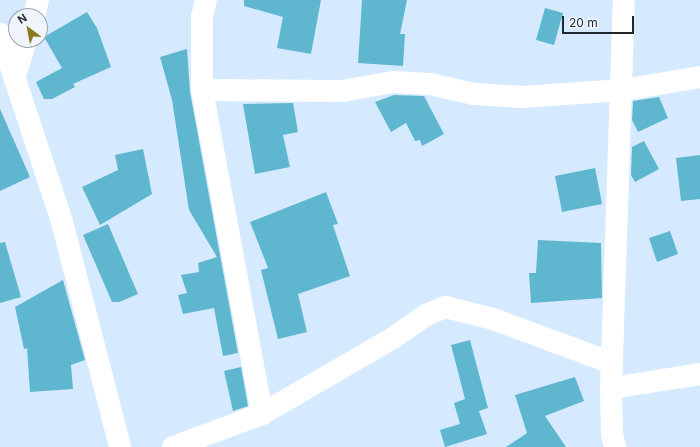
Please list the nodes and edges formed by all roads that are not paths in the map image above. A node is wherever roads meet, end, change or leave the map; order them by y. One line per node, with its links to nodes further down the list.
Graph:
1 (206, 0): 7 (street)
2 (624, 0): 8 (street)
3 (0, 34): 6 (street)
4 (23, 48): 6 (street)
5 (700, 77): 8 (street)
6 (14, 78): 13 (street)
7 (202, 90): 8 (street); 12 (street)
8 (623, 90): 9 (street)
9 (612, 363): 11 (street); 12 (street)
10 (700, 374): 11 (street)
11 (611, 388): 15 (street)
12 (262, 414): 14 (street)
13 (120, 447)
14 (173, 447)
15 (615, 447)

